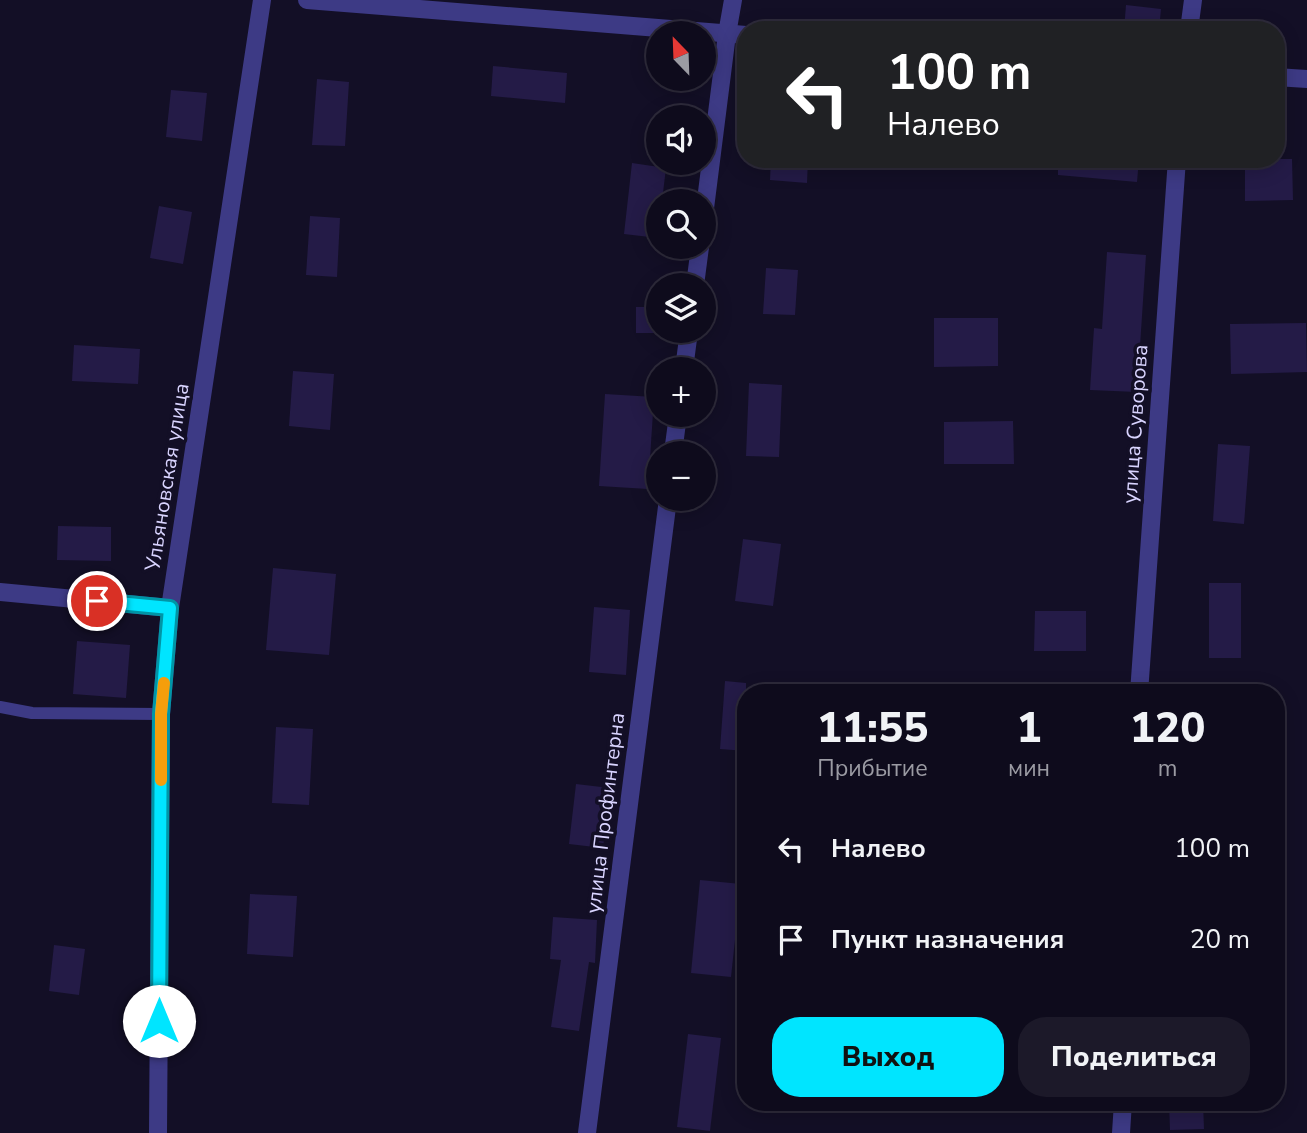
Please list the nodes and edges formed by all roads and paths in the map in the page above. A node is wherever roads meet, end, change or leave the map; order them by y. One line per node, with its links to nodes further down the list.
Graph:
1 (261, 0): 14 (street, Ульяновская улица)
2 (307, 0): 6 (street)
3 (733, 0): 6 (street)
4 (1193, 0): 5 (street)
5 (1190, 21)
6 (727, 34): 7 (street); 11 (street)
7 (737, 35)
8 (1285, 78): 9 (street)
9 (1307, 79)
10 (1176, 168): 15 (street, улица Суворова)
11 (707, 189)
12 (666, 511): 20 (street, улица Профинтерна)
13 (0, 592): 14 (street)
14 (170, 608): 17 (street, Ульяновская улица)
15 (1140, 684)
16 (0, 707): 17 (lane)
17 (161, 714): 19 (street, Ульяновская улица)
18 (1122, 1111): 21 (street)
19 (158, 1133)
20 (587, 1133)
21 (1121, 1133)

